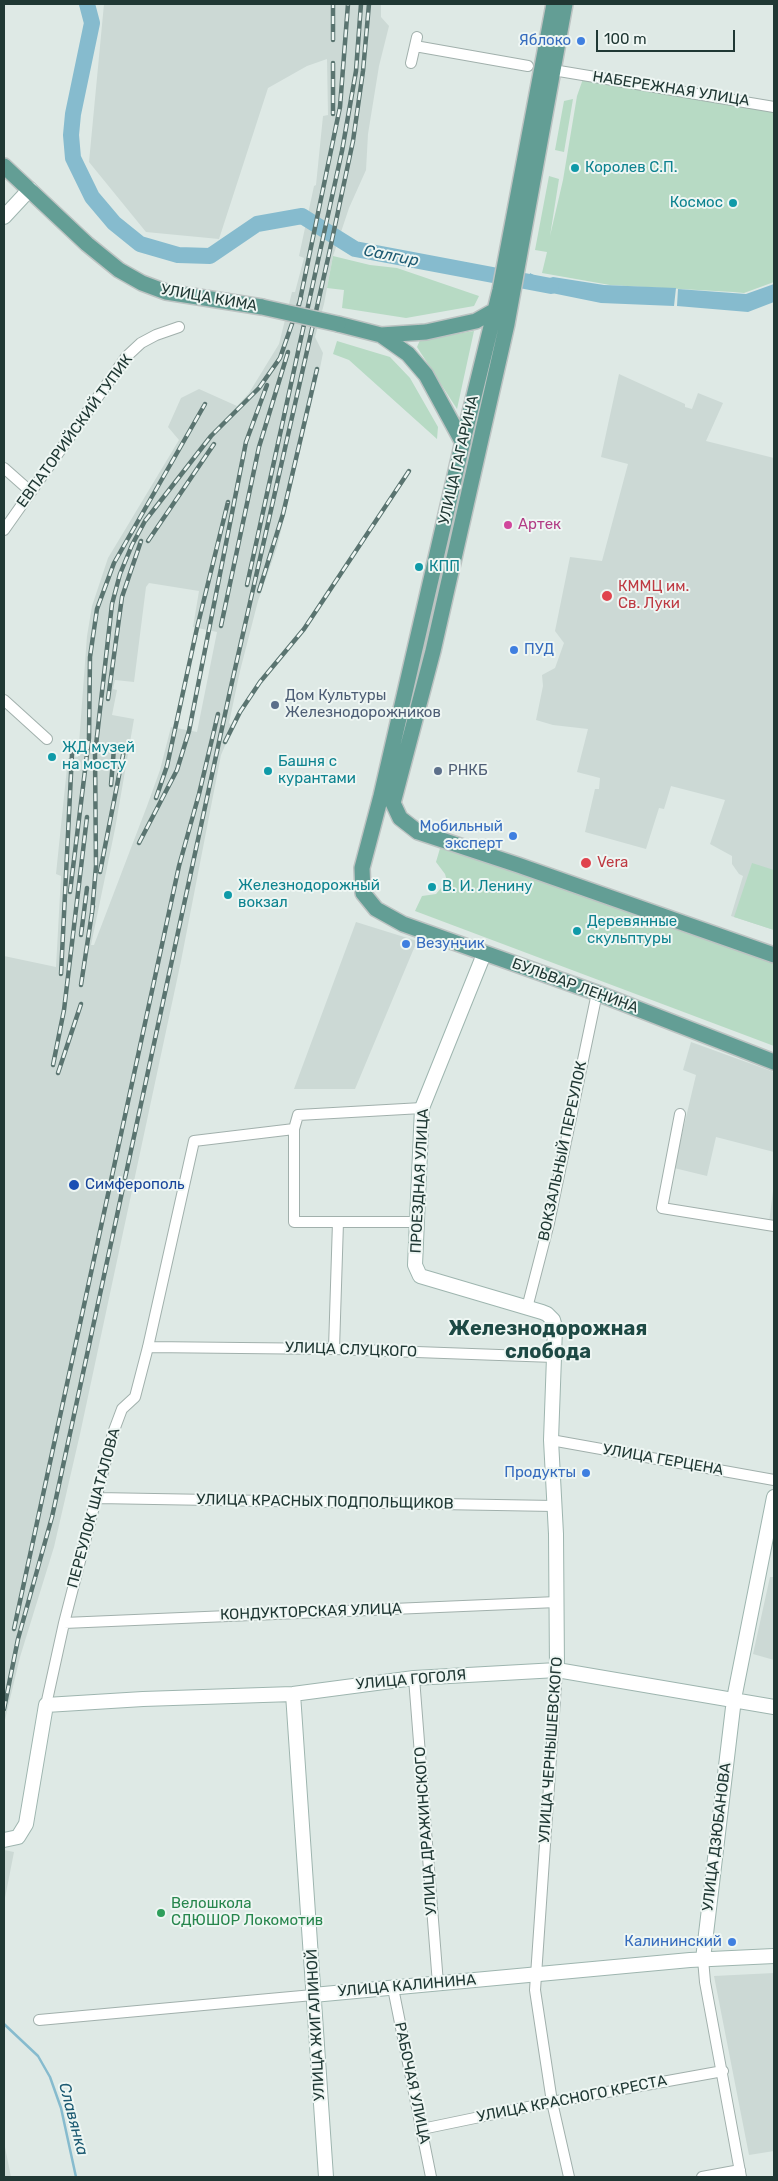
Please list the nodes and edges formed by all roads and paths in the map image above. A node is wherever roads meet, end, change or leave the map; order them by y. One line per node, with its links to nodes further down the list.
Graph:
1 (554, 4): 10 (main road, УЛИЦА ГАГАРИНА)
2 (565, 4): 5 (main road, УЛИЦА ГАГАРИНА)
3 (411, 63): 4 (street)
4 (528, 66)
5 (559, 71): 6 (street, НАБЕРЕЖНАЯ УЛИЦА); 10 (main road, УЛИЦА ГАГАРИНА)
6 (774, 107)
7 (4, 166): 8 (main road, УЛИЦА КИМА)
8 (30, 189): 9 (main road); 14 (main road, УЛИЦА КИМА, bridge)
9 (4, 217)
10 (512, 258): 11 (main road, УЛИЦА ГАГАРИНА)
11 (504, 296): 12 (main road, УЛИЦА ГАГАРИНА); 17 (main road, УЛИЦА ГАГАРИНА)
12 (494, 312): 14 (main road); 15 (main road, УЛИЦА ГАГАРИНА)
13 (178, 327): 18 (street, ЕВПАТОРИЙСКИЙ ТУПИК)
14 (381, 335): 15 (main road)
15 (463, 441): 17 (main road); 22 (main road, УЛИЦА ГАГАРИНА)
16 (4, 468): 18 (street)
17 (474, 470): 24 (main road, УЛИЦА ГАГАРИНА)
18 (30, 491): 19 (street, ЕВПАТОРИЙСКИЙ ТУПИК)
19 (4, 530)
20 (4, 700): 21 (street)
21 (47, 739)
22 (376, 909): 23 (main road, БУЛЬВАР ЛЕНИНА)
23 (484, 954): 25 (main road, БУЛЬВАР ЛЕНИНА); 27 (main road, ПРОЕЗДНАЯ УЛИЦА)
24 (774, 955)
25 (597, 993): 26 (main road, БУЛЬВАР ЛЕНИНА); 33 (street, ВОКЗАЛЬНЫЙ ПЕРЕУЛОК)
26 (774, 1062)
27 (422, 1108): 29 (street); 31 (main road, ПРОЕЗДНАЯ УЛИЦА)
28 (680, 1114): 32 (street)
29 (294, 1129): 30 (street); 35 (street, ПЕРЕУЛОК ШАТАЛОВА)
30 (338, 1222): 31 (street); 36 (street)
31 (417, 1222): 33 (main road, ПРОЕЗДНАЯ УЛИЦА)
32 (774, 1226)
33 (527, 1308): 34 (main road, ПРОЕЗДНАЯ УЛИЦА)
34 (552, 1320): 37 (main road, УЛИЦА ЧЕРНЫШЕВСКОГО)
35 (148, 1347): 36 (street, УЛИЦА СЛУЦКОГО); 41 (street, ПЕРЕУЛОК ШАТАЛОВА)
36 (334, 1349): 37 (street, УЛИЦА СЛУЦКОГО)
37 (554, 1357): 38 (main road, УЛИЦА ЧЕРНЫШЕВСКОГО)
38 (551, 1440): 39 (street, УЛИЦА ГЕРЦЕНА); 42 (main road, УЛИЦА ЧЕРНЫШЕВСКОГО)
39 (774, 1480)
40 (774, 1497): 48 (main road, УЛИЦА ДЗЮБАНОВА)
41 (97, 1498): 42 (street, УЛИЦА КРАСНЫХ ПОДПОЛЬЩИКОВ); 44 (street, ПЕРЕУЛОК ШАТАЛОВА)
42 (554, 1506): 43 (main road, УЛИЦА ЧЕРНЫШЕВСКОГО)
43 (557, 1602): 44 (street, КОНДУКТОРСКАЯ УЛИЦА); 45 (main road, УЛИЦА ЧЕРНЫШЕВСКОГО)
44 (64, 1623): 49 (street, ПЕРЕУЛОК ШАТАЛОВА)
45 (557, 1670): 46 (main road, УЛИЦА ГОГОЛЯ); 48 (main road, УЛИЦА ГОГОЛЯ); 54 (street, УЛИЦА ЧЕРНЫШЕВСКОГО)
46 (414, 1678): 47 (main road, УЛИЦА ГОГОЛЯ); 55 (street, УЛИЦА ДРАЖИНСКОГО)
47 (293, 1694): 49 (main road, УЛИЦА ГОГОЛЯ); 57 (main road, УЛИЦА ЖИГАЛИНОЙ)
48 (734, 1699): 50 (main road, УЛИЦА ГОГОЛЯ); 53 (main road, УЛИЦА ДЗЮБАНОВА)
49 (46, 1705): 51 (main road)
50 (774, 1707)
51 (4, 1840)
52 (774, 1956): 53 (main road, УЛИЦА КАЛИНИНА)
53 (703, 1959): 54 (main road, УЛИЦА КАЛИНИНА); 59 (street, УЛИЦА ДЗЮБАНОВА)
54 (536, 1974): 55 (main road, УЛИЦА КАЛИНИНА); 60 (street, УЛИЦА ЧЕРНЫШЕВСКОГО)
55 (438, 1984): 56 (main road, УЛИЦА КАЛИНИНА)
56 (393, 1988): 57 (main road, УЛИЦА КАЛИНИНА); 61 (street, РАБОЧАЯ УЛИЦА)
57 (313, 1995): 58 (street, УЛИЦА КАЛИНИНА); 63 (main road, УЛИЦА ЖИГАЛИНОЙ)
58 (39, 2020)
59 (722, 2070): 60 (street, УЛИЦА КРАСНОГО КРЕСТА); 62 (street, УЛИЦА ДЗЮБАНОВА)
60 (552, 2102): 61 (street, УЛИЦА КРАСНОГО КРЕСТА); 65 (street, УЛИЦА ЧЕРНЫШЕВСКОГО)
61 (422, 2129): 64 (street, РАБОЧАЯ УЛИЦА)
62 (741, 2174): 66 (street)
63 (326, 2177)
64 (431, 2177)
65 (569, 2177)
66 (702, 2177)

